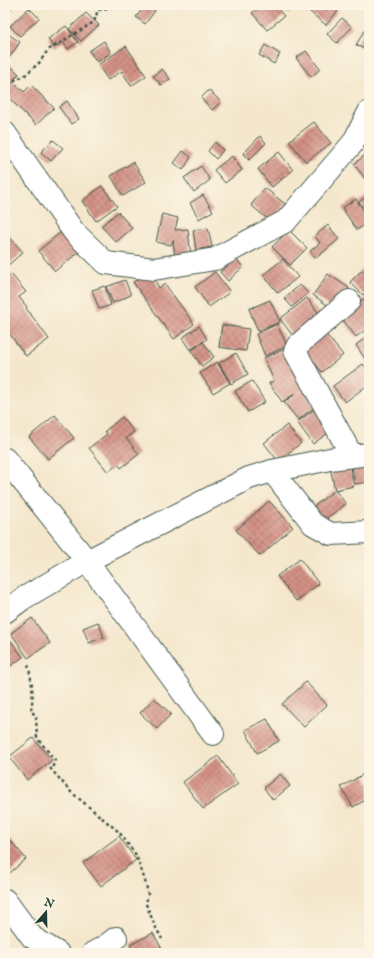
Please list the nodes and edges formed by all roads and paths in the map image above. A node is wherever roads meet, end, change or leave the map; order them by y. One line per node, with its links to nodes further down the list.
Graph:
1 (122, 5): 2 (path)
2 (5, 89)
3 (369, 112): 4 (street)
4 (5, 133)
5 (349, 300): 6 (street)
6 (360, 455): 8 (street)
7 (5, 459): 10 (street)
8 (272, 471): 9 (street); 10 (street)
9 (369, 532)
10 (87, 561): 11 (street); 13 (street)
11 (5, 612)
12 (28, 665): 16 (path)
13 (213, 734)
14 (5, 900): 17 (street)
15 (116, 938): 18 (street)
16 (162, 939)
17 (58, 953)
18 (93, 953)

